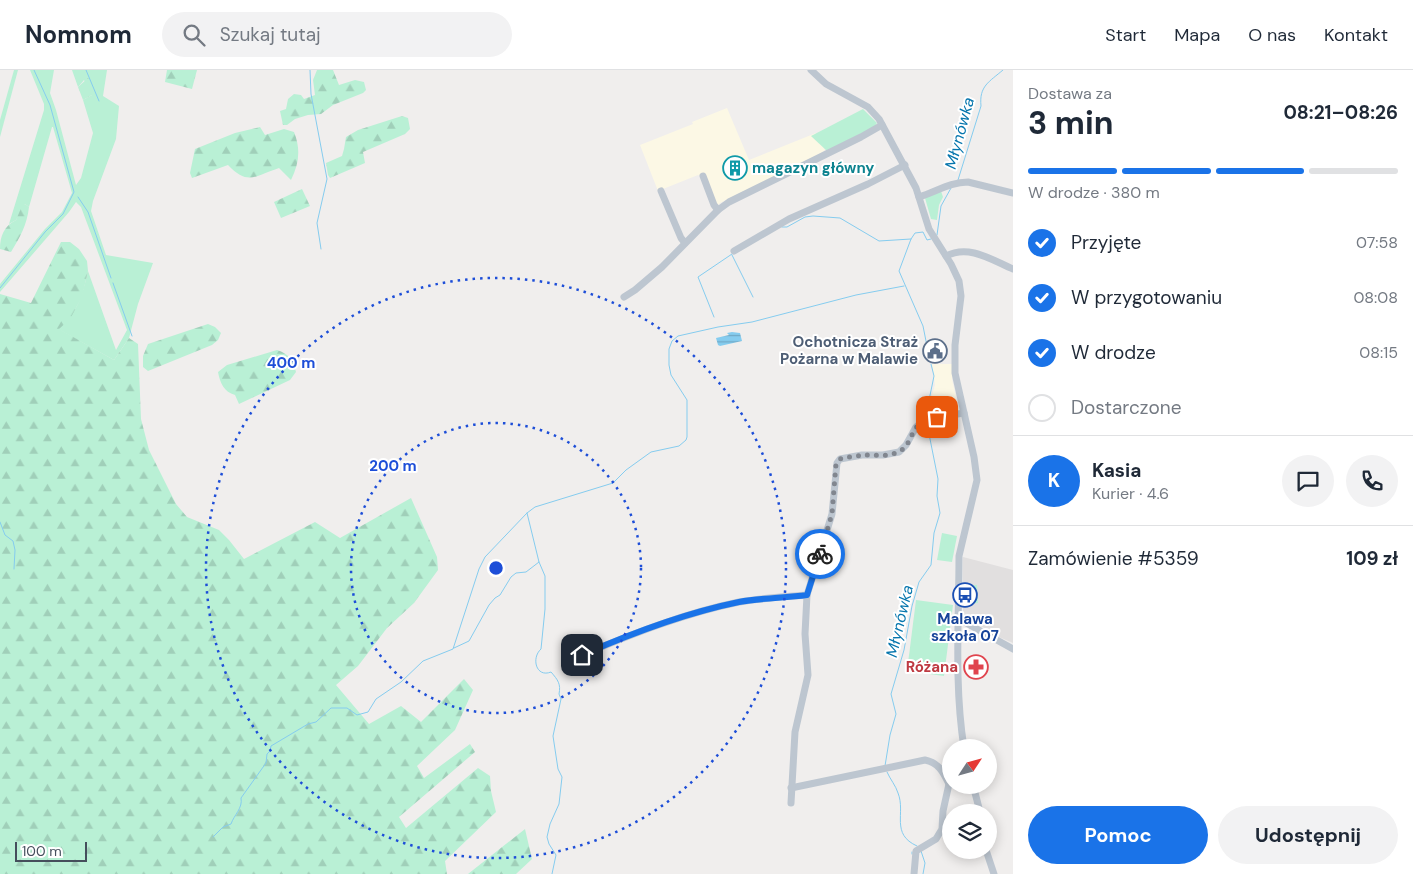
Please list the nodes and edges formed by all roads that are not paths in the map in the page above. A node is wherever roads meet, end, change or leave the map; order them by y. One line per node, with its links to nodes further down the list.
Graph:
1 (811, 70): 2 (street)
2 (882, 125): 3 (street); 8 (street)
3 (905, 165): 7 (street); 10 (street)
4 (703, 176): 8 (street)
5 (662, 191): 9 (street)
6 (1013, 193): 7 (street)
7 (919, 197): 11 (street)
8 (718, 210): 9 (street)
9 (685, 243): 13 (street)
10 (734, 251)
11 (946, 256): 12 (street); 14 (street)
12 (1013, 269)
13 (624, 297)
14 (964, 413): 15 (street); 16 (street)
15 (807, 595): 18 (street); 21 (street)
16 (958, 619): 17 (street); 19 (street)
17 (1013, 649)
18 (582, 655)
19 (963, 739)
20 (942, 770): 21 (street)
21 (791, 788): 23 (street)
22 (947, 794): 25 (street)
23 (791, 803)
24 (989, 859): 26 (street)
25 (914, 874)
26 (994, 874)

